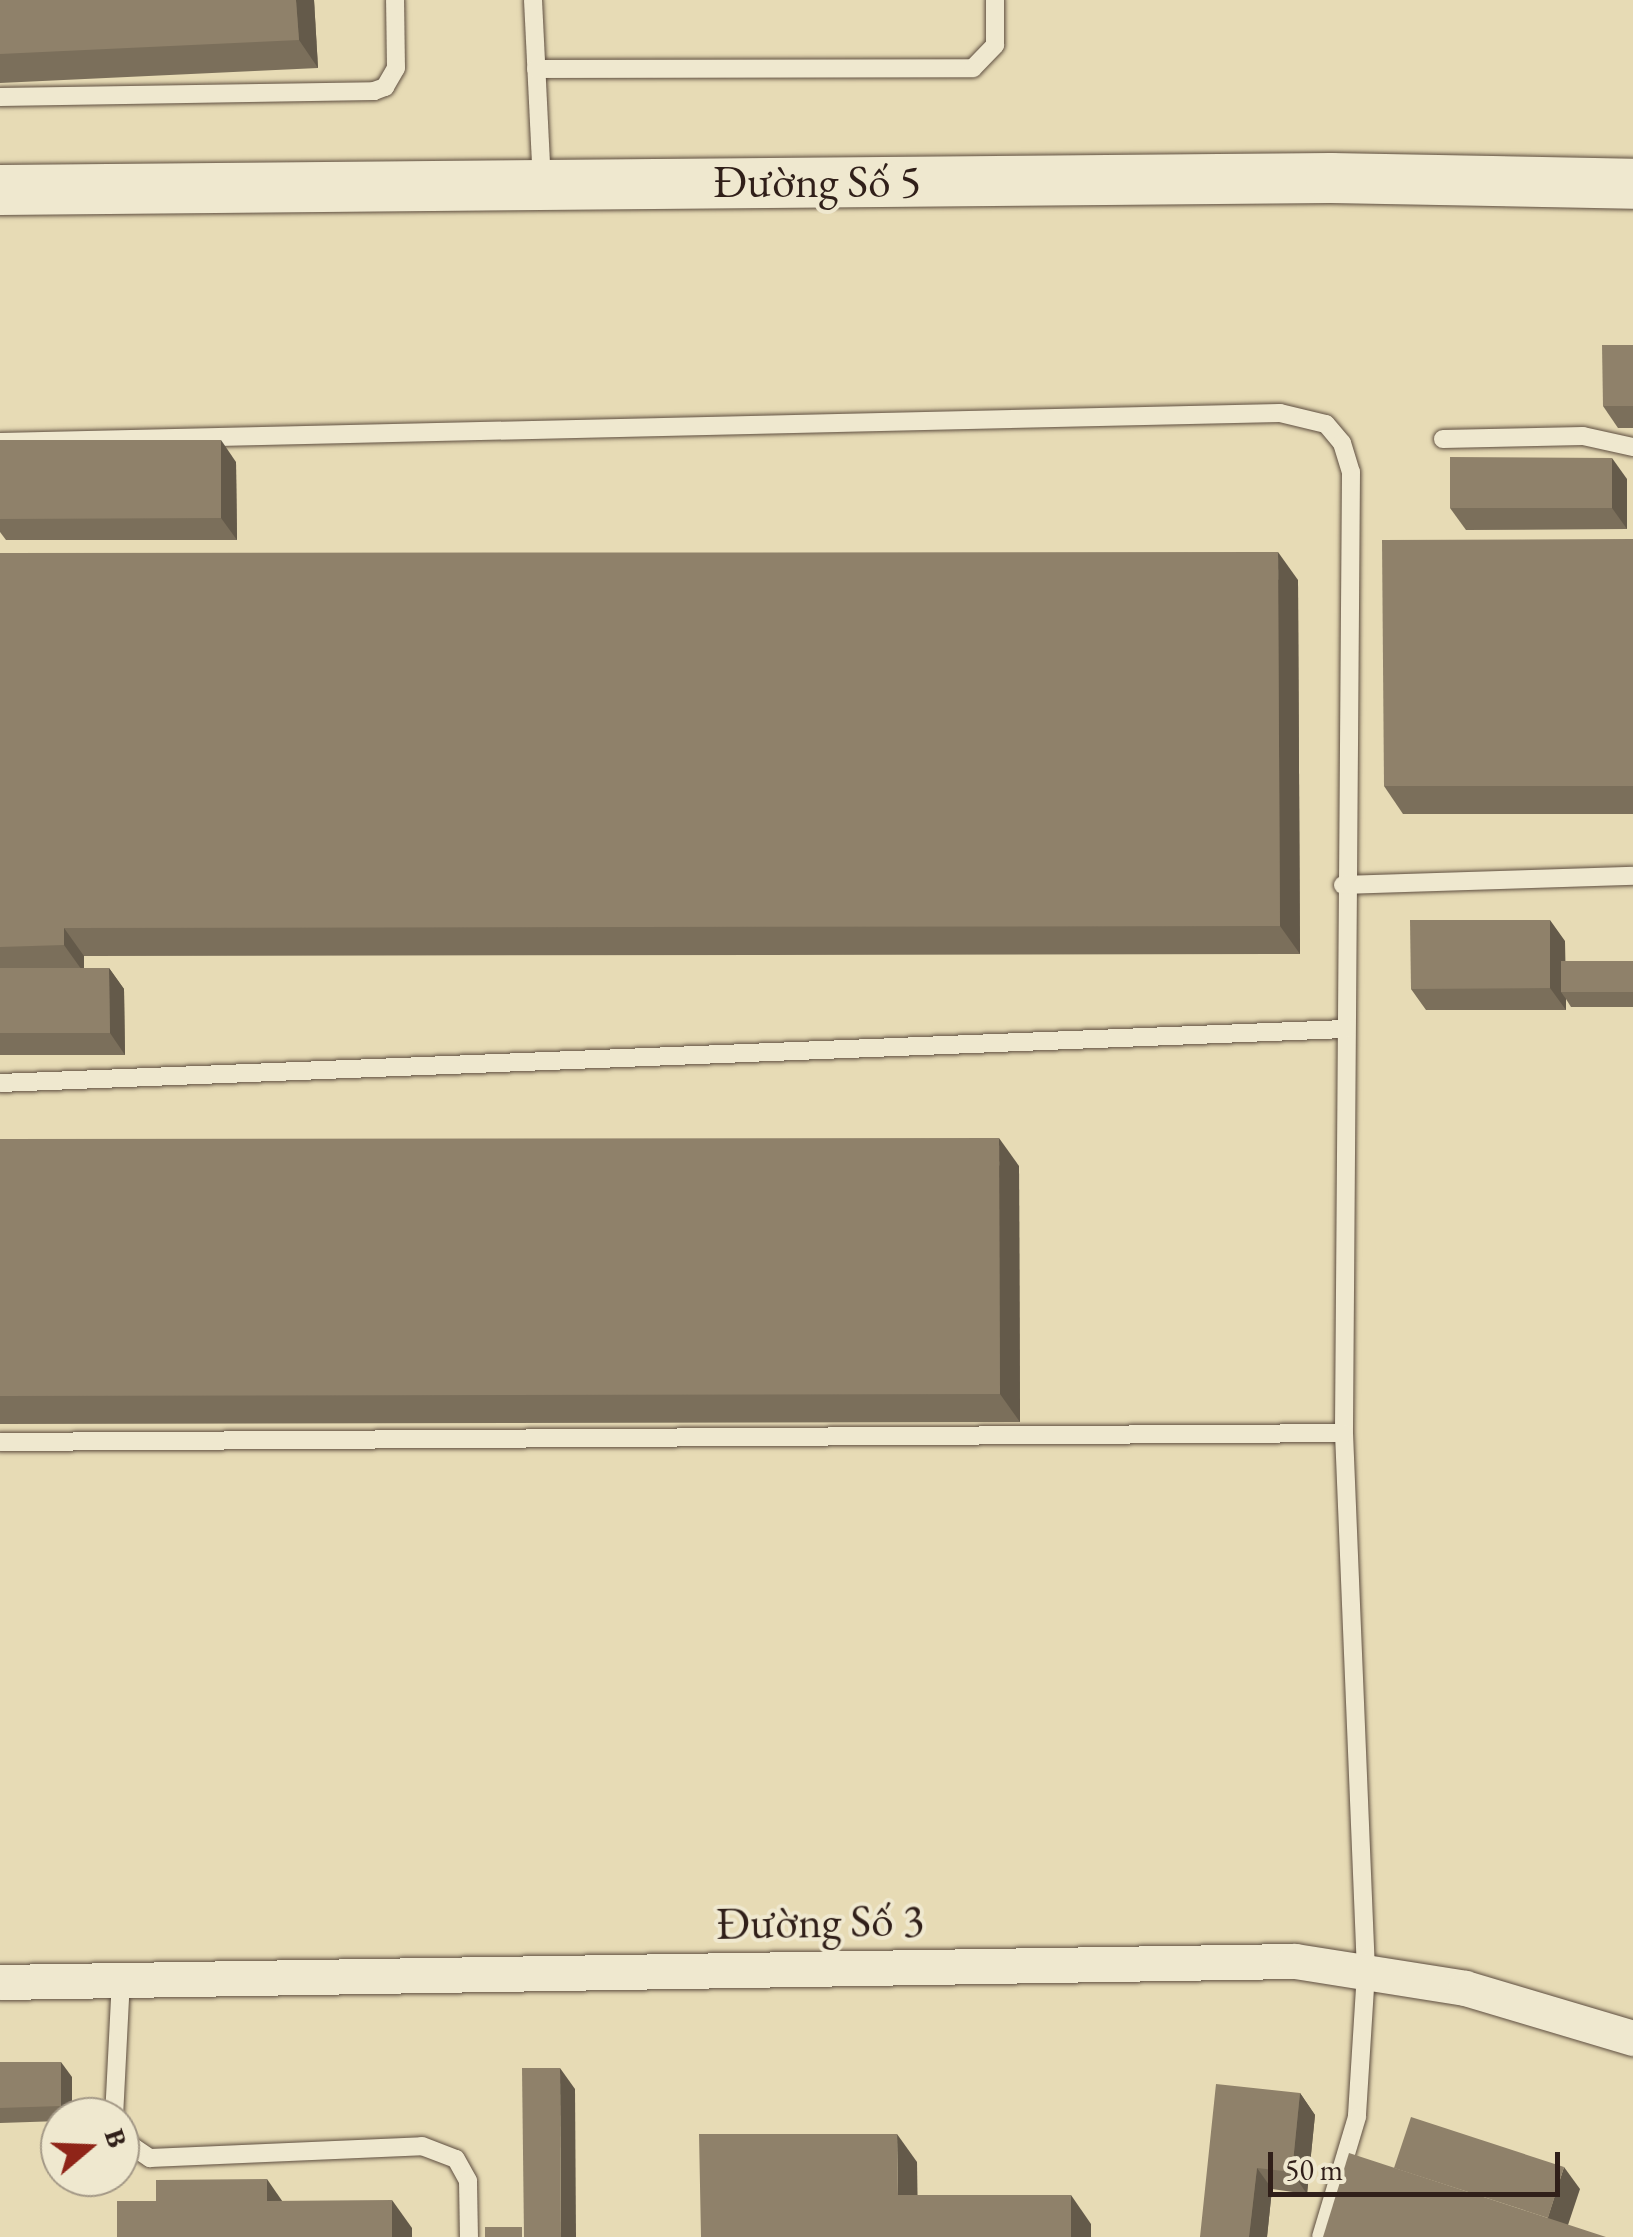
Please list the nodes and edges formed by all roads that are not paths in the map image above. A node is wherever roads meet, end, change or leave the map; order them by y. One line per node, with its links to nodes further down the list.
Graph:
1 (396, 0): 5 (lane)
2 (532, 0): 4 (lane)
3 (995, 0): 4 (lane)
4 (536, 69): 6 (lane)
5 (0, 97)
6 (542, 184): 7 (street, Đường Số 5); 8 (street, Đường Số 5)
7 (1633, 184)
8 (0, 190)
9 (1443, 439): 11 (lane)
10 (0, 442): 13 (lane)
11 (1633, 448)
12 (1633, 876): 13 (lane)
13 (1343, 885): 14 (lane)
14 (1346, 1029): 15 (lane); 16 (lane)
15 (0, 1083)
16 (1344, 1433): 17 (lane); 18 (lane)
17 (0, 1442)
18 (1366, 1972): 19 (street, Đường Số 3); 21 (street, Đường Số 3); 25 (lane)
19 (121, 1981): 20 (street, Đường Số 3); 22 (lane)
20 (0, 1982)
21 (1633, 2038)
22 (115, 2097)
23 (140, 2151): 24 (lane)
24 (469, 2237)
25 (1321, 2237)

